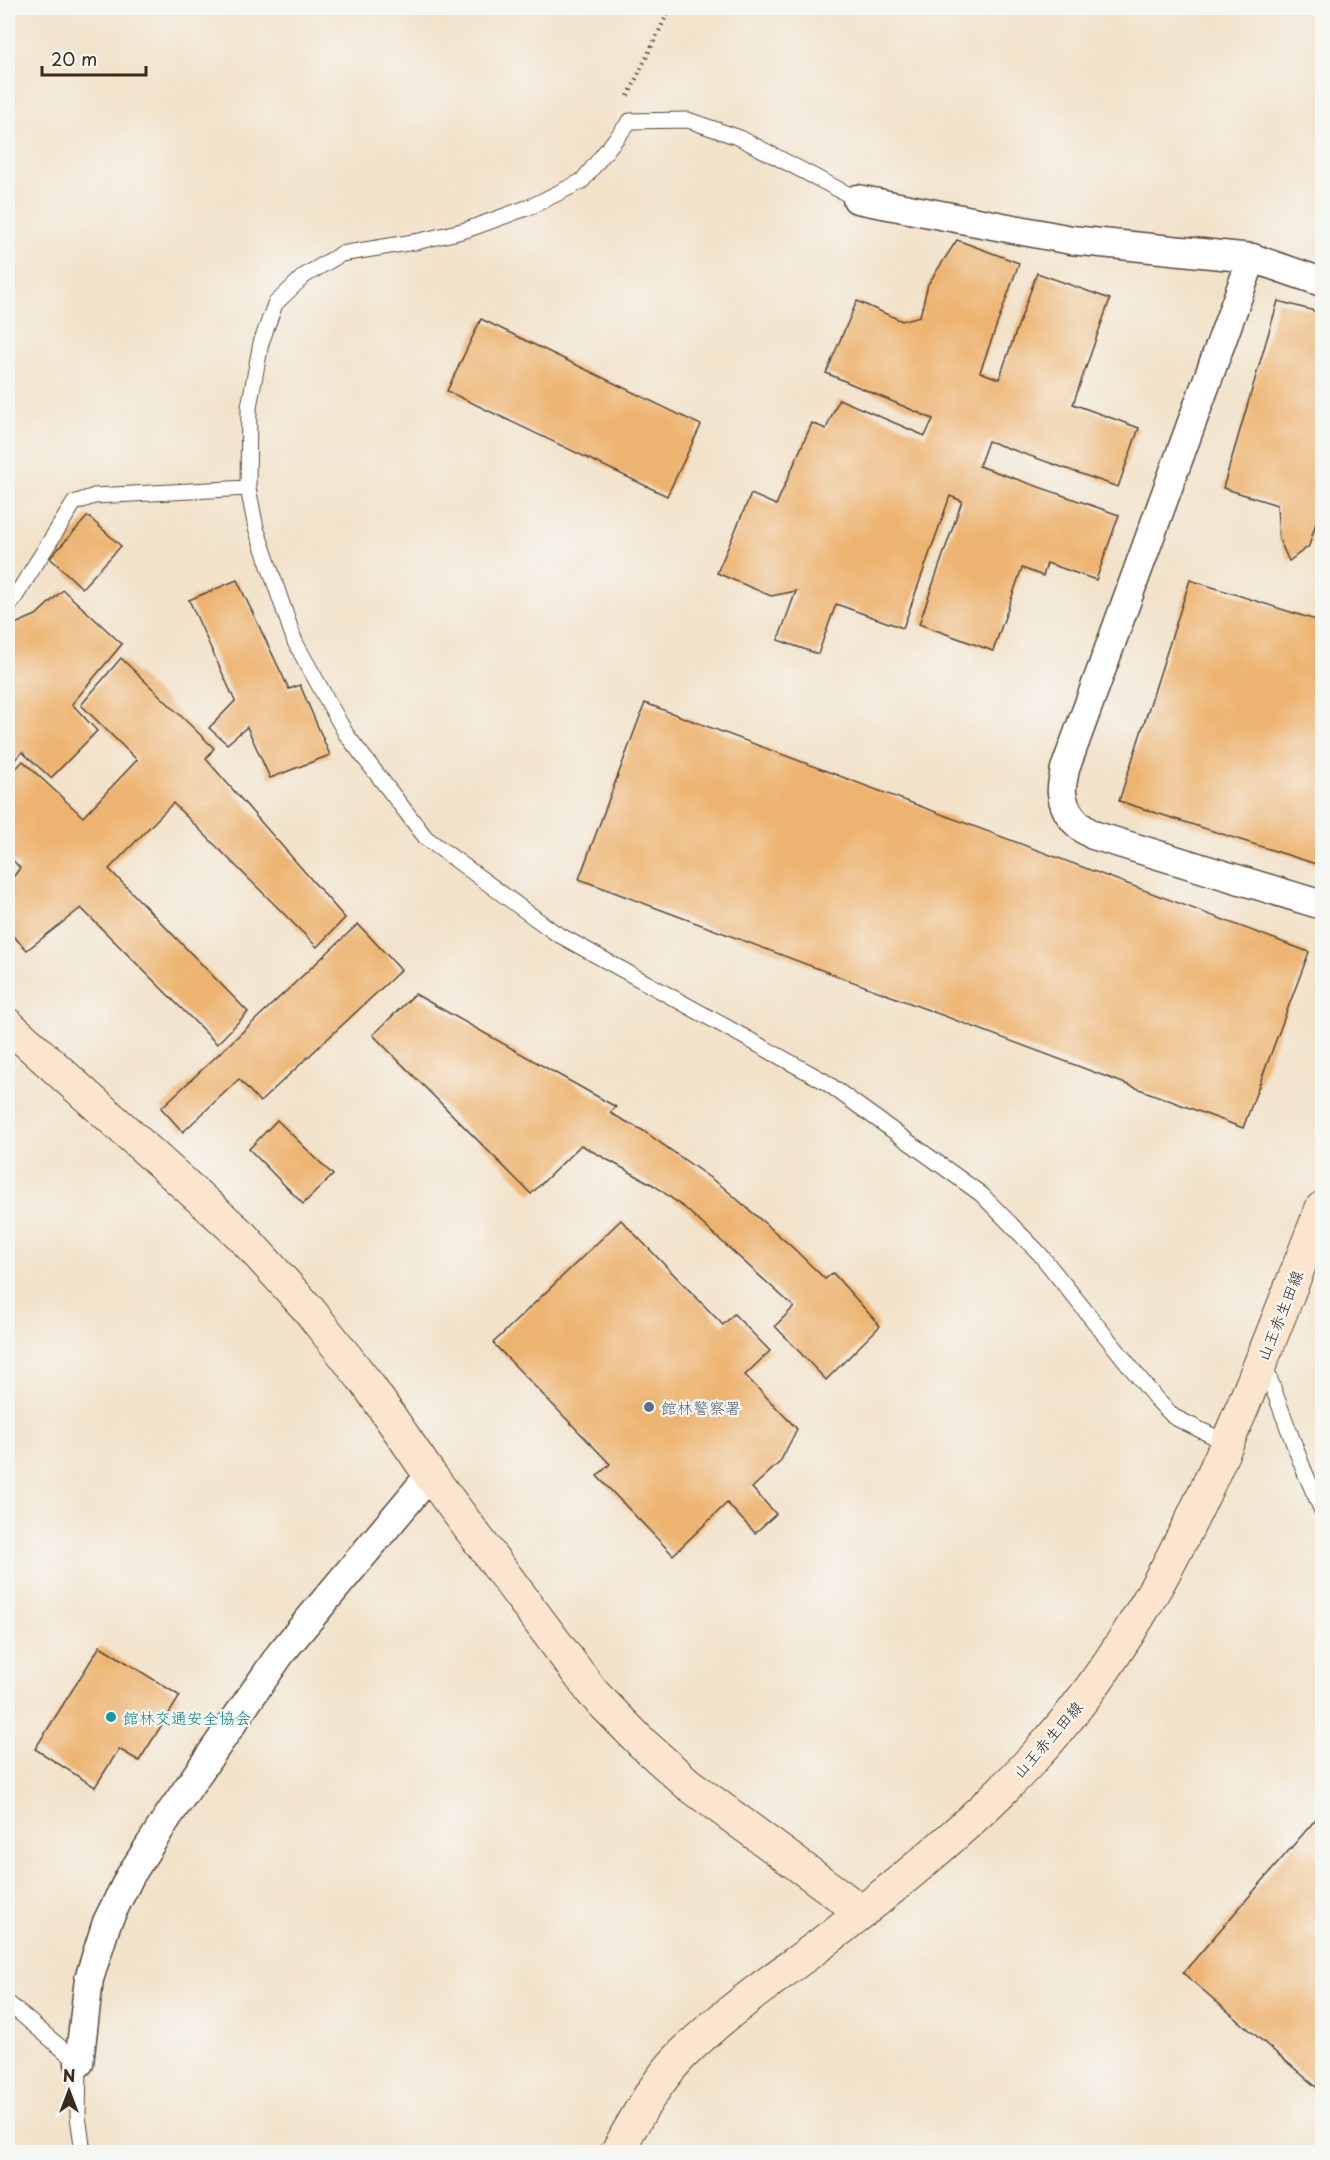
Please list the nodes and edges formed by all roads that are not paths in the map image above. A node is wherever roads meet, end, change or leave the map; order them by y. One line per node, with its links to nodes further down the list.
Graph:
1 (857, 199): 2 (street); 4 (lane)
2 (1251, 258): 3 (street); 6 (street)
3 (1323, 282)
4 (248, 488): 5 (lane); 10 (lane)
5 (8, 608)
6 (1323, 905)
7 (8, 1025): 11 (street)
8 (1323, 1208): 9 (street, 山王赤生田線)
9 (1262, 1358): 10 (street, 山王赤生田線); 12 (lane)
10 (1227, 1443): 13 (street, 山王赤生田線)
11 (430, 1475): 13 (street); 15 (street)
12 (1323, 1511)
13 (862, 1912): 17 (street, 山王赤生田線)
14 (8, 2003): 15 (lane)
15 (79, 2063): 16 (lane)
16 (83, 2152)
17 (617, 2152)

